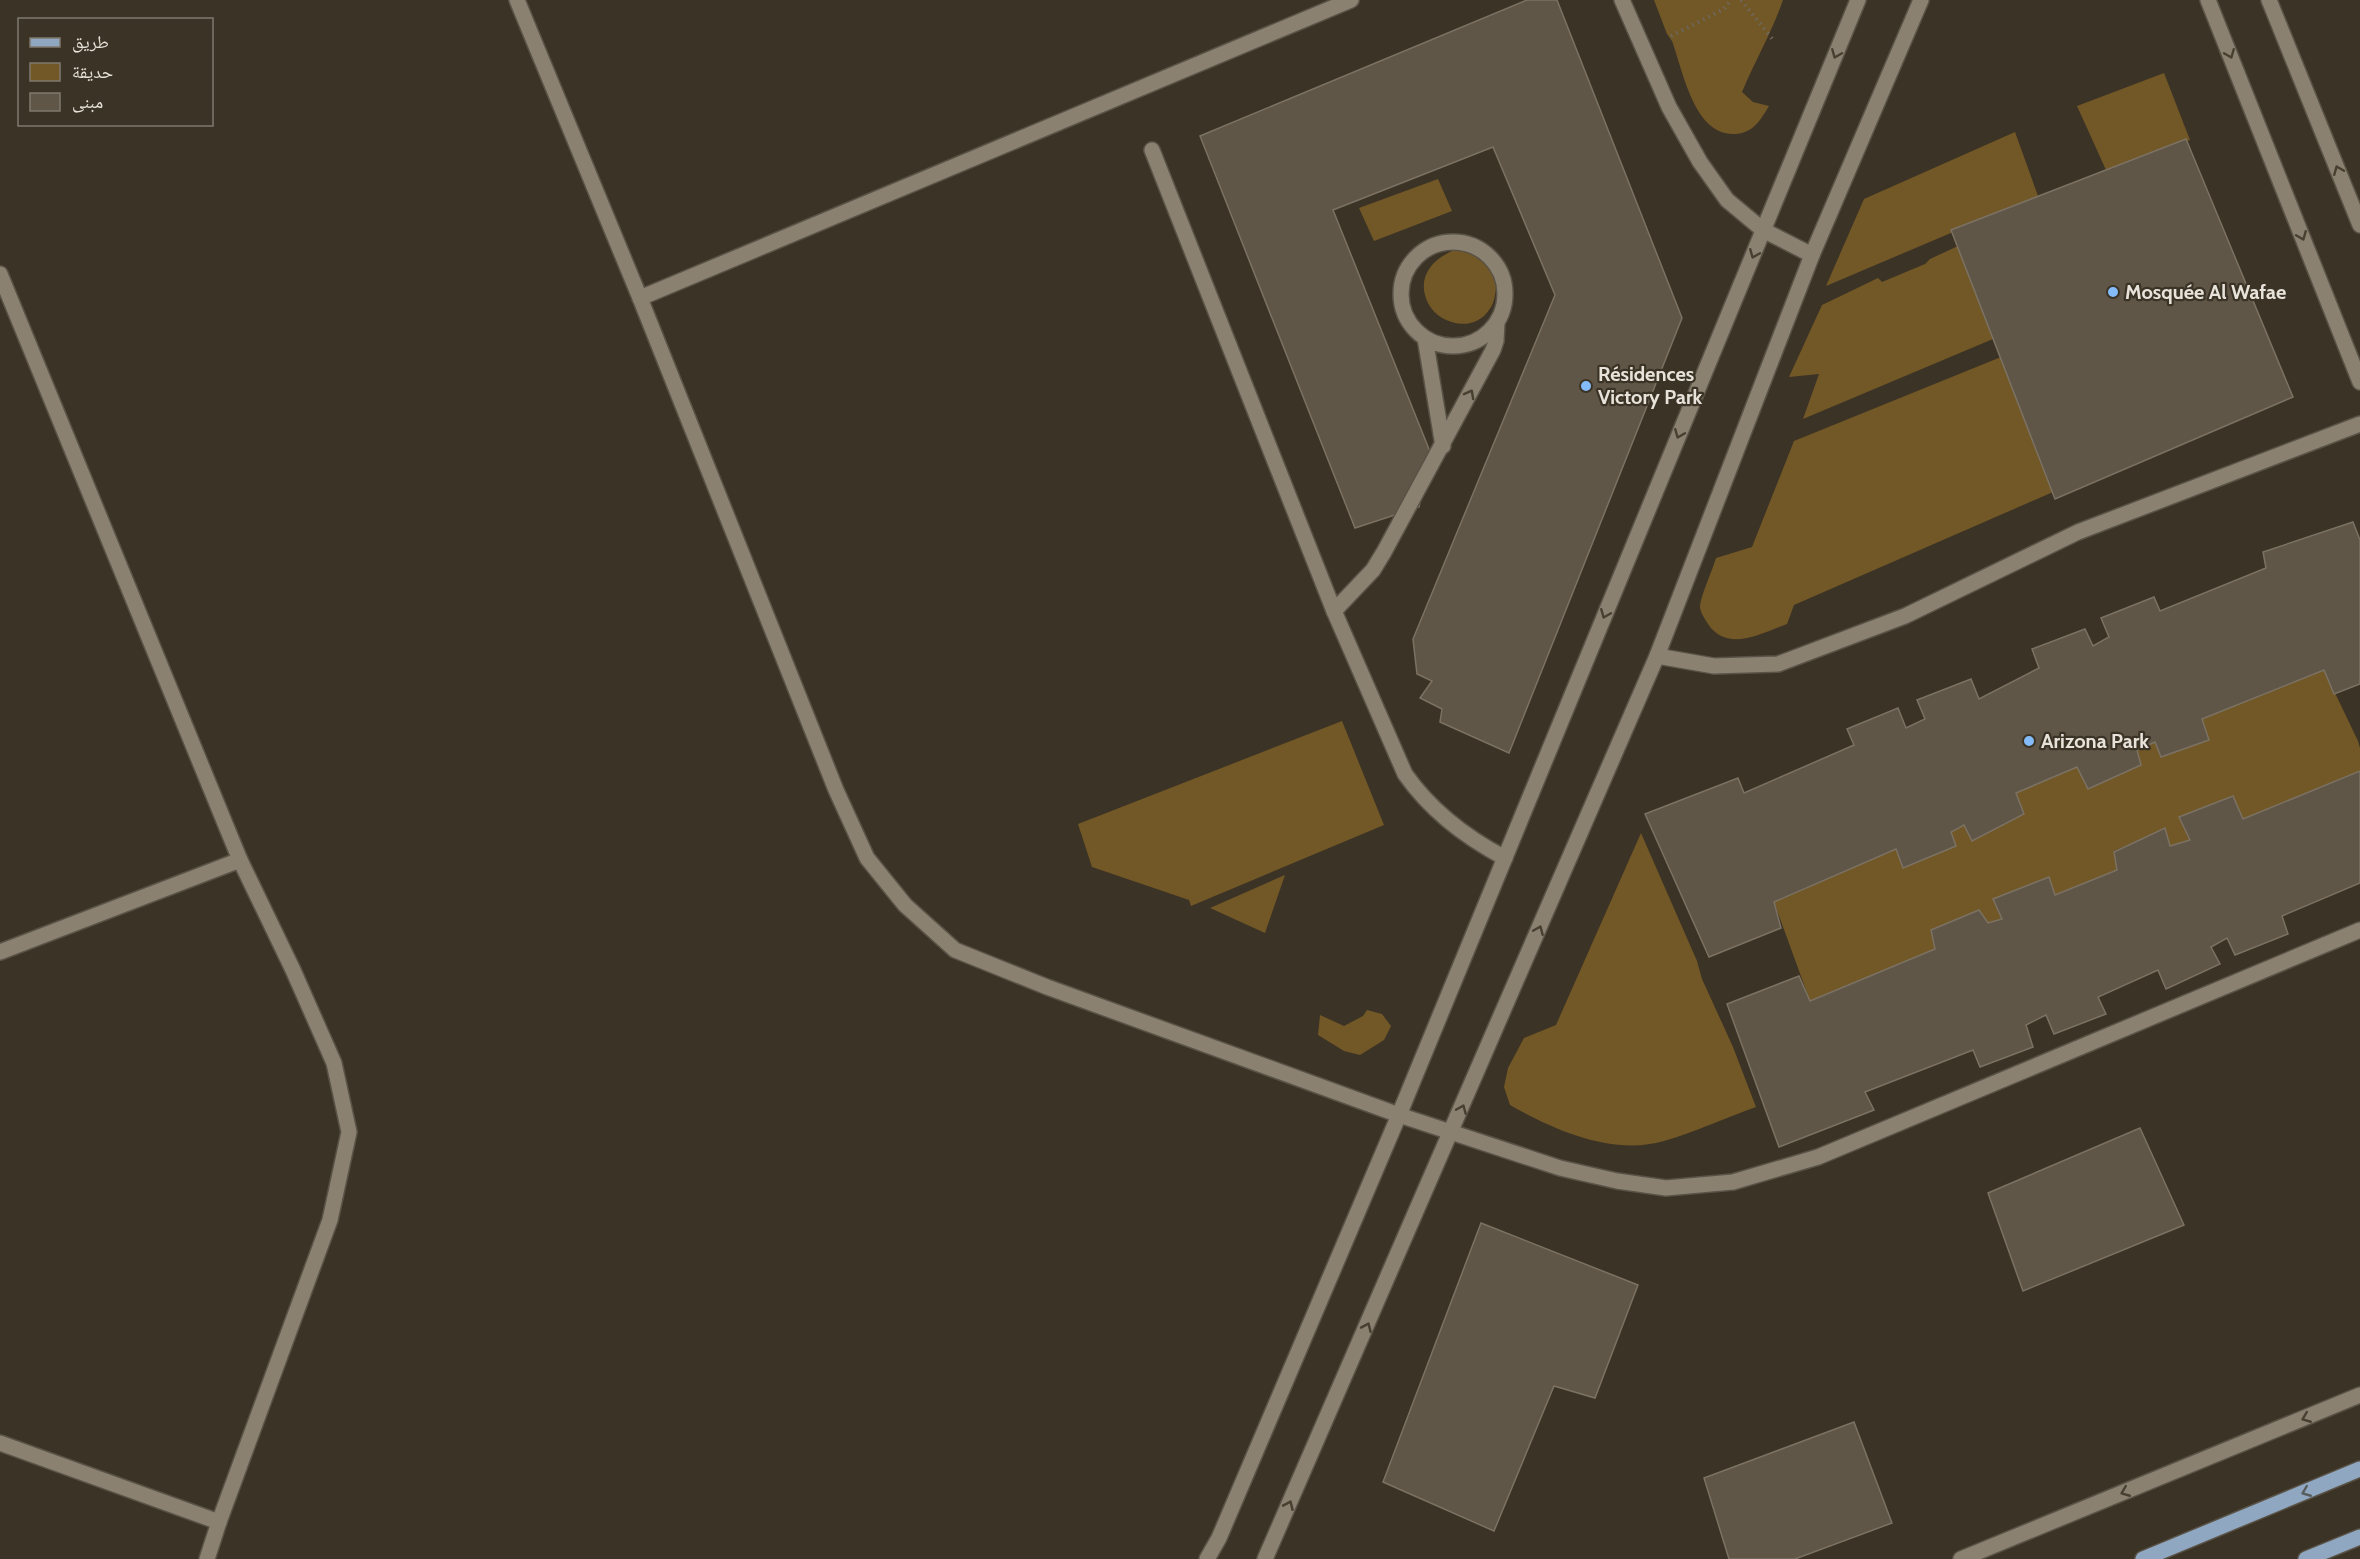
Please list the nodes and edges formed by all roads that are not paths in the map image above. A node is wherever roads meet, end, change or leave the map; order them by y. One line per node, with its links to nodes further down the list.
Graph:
1 (517, 0): 13 (street)
2 (1351, 0): 13 (street)
3 (1622, 0): 10 (street)
4 (1858, 0): 10 (street, one-way to 10)
5 (1921, 0): 11 (street)
6 (2208, 0): 16 (street, one-way to 16)
7 (2270, 0): 9 (street, one-way to 7)
8 (1152, 150): 19 (street)
9 (2360, 225)
10 (1763, 230): 11 (street); 21 (street, one-way to 21)
11 (1812, 255): 20 (street)
12 (0, 274): 22 (street)
13 (640, 298): 25 (street)
14 (1497, 322): 15 (street); 15 (street); 18 (street, one-way to 14)
15 (1425, 338): 18 (street)
16 (2360, 382)
17 (2360, 424): 20 (street)
18 (1443, 446): 19 (street)
19 (1334, 611): 21 (street)
20 (1657, 656): 26 (street, one-way to 20)
21 (1505, 858): 25 (street)
22 (240, 860): 24 (street); 30 (street)
23 (2360, 930): 26 (street)
24 (0, 951)
25 (1399, 1115): 26 (street); 33 (street)
26 (1452, 1132): 34 (street, one-way to 26)
27 (2360, 1395): 35 (street, one-way to 35)
28 (0, 1443): 30 (street)
29 (2360, 1469): 36 (main road, one-way to 36)
30 (219, 1522): 32 (street)
31 (2360, 1537): 37 (main road)
32 (207, 1559)
33 (1207, 1559)
34 (1265, 1559)
35 (1961, 1559)
36 (2142, 1559)
37 (2306, 1559)

